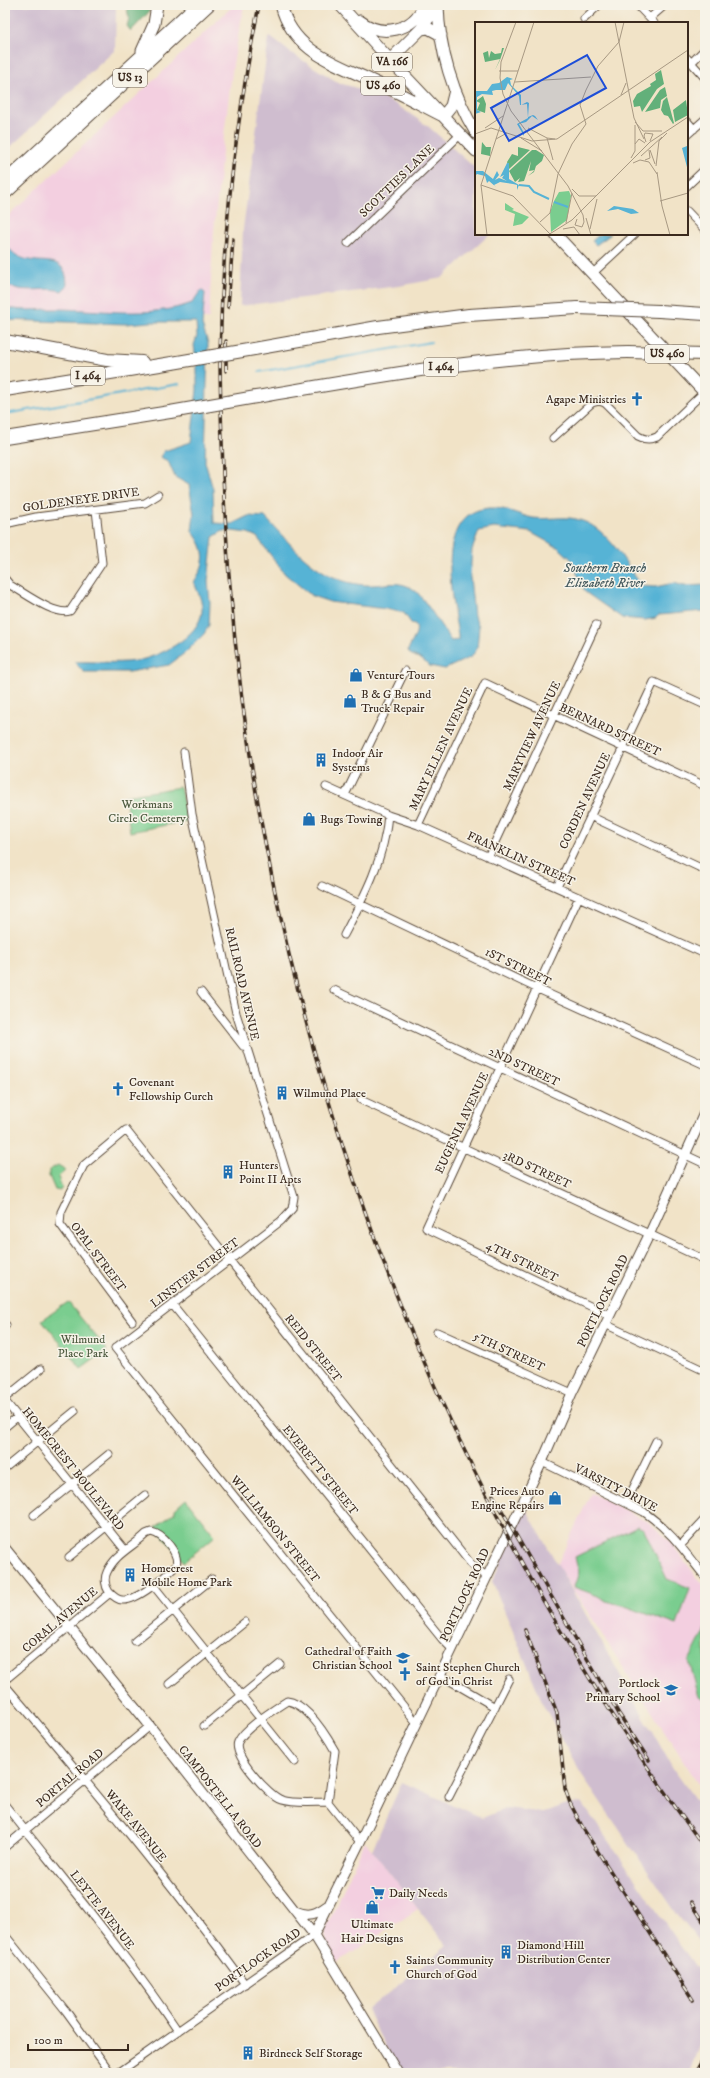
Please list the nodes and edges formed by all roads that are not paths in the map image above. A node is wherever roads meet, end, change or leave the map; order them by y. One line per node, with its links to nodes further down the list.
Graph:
1 (157, 5): 19 (main road)
2 (196, 5): 19 (main road, US 13)
3 (209, 5): 33 (main road, US 13)
4 (281, 5): 23 (main road, US 460)
5 (424, 5): 12 (main road)
6 (427, 5): 18 (main road)
7 (433, 5): 15 (main road)
8 (438, 5): 16 (main road)
9 (599, 5): 13 (street)
10 (637, 5): 14 (street)
11 (665, 5): 14 (street)
12 (342, 6): 18 (main road, VA 166)
13 (584, 19)
14 (652, 21)
15 (421, 29): 16 (main road); 18 (main road)
16 (441, 35): 22 (main road)
17 (705, 49): 20 (street)
18 (387, 57): 23 (main road, VA 166)
19 (137, 61): 33 (main road, US 13)
20 (689, 61): 21 (street)
21 (705, 78)
22 (455, 89): 23 (main road); 27 (main road)
23 (443, 116): 28 (main road, US 460)
24 (705, 119): 26 (street)
25 (688, 122): 26 (street)
26 (694, 129): 29 (street)
27 (475, 131)
28 (461, 134): 30 (main road, US 460); 38 (street, SCOTTIES LANE)
29 (688, 134)
30 (475, 149)
31 (705, 169): 32 (street)
32 (688, 185)
33 (7, 186)
34 (688, 212): 35 (street)
35 (705, 230)
36 (556, 235): 39 (main road, US 460)
37 (634, 235): 39 (street)
38 (348, 243)
39 (592, 274): 45 (main road, US 460)
40 (705, 314): 43 (highway, I 464, bridge)
41 (5, 341): 43 (highway)
42 (705, 354): 46 (highway, I 464, bridge)
43 (172, 363): 44 (highway, I 464)
44 (5, 390)
45 (704, 393): 48 (street)
46 (67, 429): 47 (highway, I 464); 49 (highway)
47 (5, 438)
48 (554, 438)
49 (5, 445)
50 (158, 495): 51 (street, GOLDENEYE DRIVE)
51 (96, 510): 52 (street, GOLDENEYE DRIVE); 53 (street)
52 (5, 524)
53 (5, 579)
54 (596, 625): 58 (street, MARYVIEW AVENUE)
55 (405, 671): 63 (street)
56 (485, 683): 58 (street, BERNARD STREET); 66 (street, MARY ELLEN AVENUE)
57 (705, 705): 59 (street, CORDEN AVENUE)
58 (553, 715): 59 (street, BERNARD STREET); 67 (street, MARYVIEW AVENUE)
59 (622, 748): 61 (street, BERNARD STREET); 65 (street, CORDEN AVENUE)
60 (184, 752): 78 (street, RAILROAD AVENUE)
61 (705, 786)
62 (326, 787): 63 (street, FRANKLIN STREET)
63 (345, 795): 64 (street, FRANKLIN STREET)
64 (388, 815): 66 (street, FRANKLIN STREET); 72 (street)
65 (590, 816): 68 (street); 70 (street, CORDEN AVENUE)
66 (418, 825): 67 (street, FRANKLIN STREET)
67 (488, 857): 70 (street, FRANKLIN STREET)
68 (705, 870)
69 (322, 886): 72 (street, 1ST STREET)
70 (557, 887): 71 (street, FRANKLIN STREET)
71 (579, 897): 74 (street, FRANKLIN STREET); 75 (street, EUGENIA AVENUE)
72 (361, 904): 73 (street); 75 (street, 1ST STREET)
73 (344, 935)
74 (705, 954)
75 (538, 989): 79 (street, 1ST STREET); 80 (street, EUGENIA AVENUE)
76 (334, 990): 80 (street, 2ND STREET)
77 (201, 992): 78 (street)
78 (247, 1051): 87 (street, RAILROAD AVENUE)
79 (705, 1065)
80 (500, 1068): 84 (street, EUGENIA AVENUE); 85 (street, 2ND STREET)
81 (361, 1100): 84 (street, 3RD STREET)
82 (705, 1111): 85 (main road, PORTLOCK ROAD)
83 (126, 1130): 90 (street, REID STREET); 94 (street, OPAL STREET)
84 (463, 1148): 88 (street, EUGENIA AVENUE); 89 (street, 3RD STREET)
85 (686, 1154): 86 (street, 2ND STREET); 89 (main road, PORTLOCK ROAD)
86 (705, 1164)
87 (287, 1215): 90 (street, LINSTER STREET)
88 (426, 1228): 93 (street, 4TH STREET)
89 (649, 1235): 91 (street, 3RD STREET); 93 (main road, PORTLOCK ROAD)
90 (229, 1260): 92 (street, LINSTER STREET); 119 (street, REID STREET)
91 (705, 1260)
92 (172, 1304): 96 (street, LINSTER STREET); 128 (street, EVERETT STREET)
93 (607, 1320): 98 (street, 4TH STREET); 99 (main road, PORTLOCK ROAD)
94 (132, 1321)
95 (437, 1332): 99 (street, 5TH STREET)
96 (116, 1348): 139 (street, WILLIAMSON STREET)
97 (41, 1369): 100 (street)
98 (705, 1371)
99 (572, 1393): 107 (main road, PORTLOCK ROAD)
100 (5, 1399): 102 (street, HOMECREST BOULEVARD)
101 (75, 1411): 104 (street)
102 (17, 1417): 103 (street); 104 (street, HOMECREST BOULEVARD)
103 (5, 1427)
104 (37, 1441): 108 (street); 109 (street, HOMECREST BOULEVARD)
105 (656, 1441): 111 (street)
106 (108, 1454): 109 (street)
107 (542, 1462): 111 (street, VARSITY DRIVE); 119 (main road, PORTLOCK ROAD)
108 (5, 1468)
109 (71, 1484): 112 (street); 114 (street, HOMECREST BOULEVARD)
110 (145, 1495): 114 (street)
111 (626, 1503): 115 (street, VARSITY DRIVE)
112 (34, 1515)
113 (705, 1519): 115 (street)
114 (105, 1527): 117 (street, HOMECREST BOULEVARD); 118 (street)
115 (681, 1545): 120 (street, VARSITY DRIVE)
116 (5, 1548): 126 (main road, CAMPOSTELLA ROAD)
117 (125, 1550): 122 (street, CORAL AVENUE); 123 (street, CORAL AVENUE)
118 (69, 1557)
119 (486, 1576): 128 (main road, PORTLOCK ROAD)
120 (705, 1577)
121 (212, 1579): 124 (street)
122 (153, 1585): 123 (street, CORAL AVENUE); 124 (street)
123 (110, 1593): 126 (street, CORAL AVENUE)
124 (172, 1610): 127 (street); 129 (street)
125 (245, 1622): 129 (street)
126 (69, 1627): 133 (street, CORAL AVENUE); 140 (main road, CAMPOSTELLA ROAD)
127 (135, 1641)
128 (452, 1649): 131 (main road, PORTLOCK ROAD)
129 (207, 1652): 134 (street); 136 (street)
130 (280, 1664): 136 (street)
131 (440, 1675): 137 (street); 139 (main road, PORTLOCK ROAD)
132 (509, 1679): 137 (street)
133 (5, 1680)
134 (169, 1684)
135 (5, 1685): 143 (street, WAKE AVENUE)
136 (241, 1695): 138 (street); 141 (street)
137 (495, 1707): 144 (street)
138 (260, 1719): 142 (street); 145 (street); 145 (street)
139 (417, 1723): 148 (main road, PORTLOCK ROAD)
140 (150, 1726): 143 (street, PORTAL ROAD); 151 (main road, CAMPOSTELLA ROAD)
141 (204, 1726)
142 (296, 1762)
143 (86, 1780): 147 (street, PORTAL ROAD); 154 (street, WAKE AVENUE)
144 (449, 1797)
145 (328, 1802): 148 (street)
146 (5, 1805): 147 (street, LEYTE AVENUE)
147 (25, 1831): 149 (street, PORTAL ROAD); 155 (street, LEYTE AVENUE)
148 (360, 1842): 150 (main road, PORTLOCK ROAD)
149 (5, 1847)
150 (328, 1906): 151 (main road); 153 (main road, PORTLOCK ROAD)
151 (294, 1910): 153 (main road, CAMPOSTELLA ROAD)
152 (5, 1935): 156 (street)
153 (314, 1935): 154 (street, PORTLOCK ROAD); 158 (main road, CAMPOSTELLA ROAD)
154 (245, 1984): 155 (street, PORTLOCK ROAD)
155 (178, 2031): 157 (street, PORTLOCK ROAD)
156 (111, 2073)
157 (118, 2073)
158 (398, 2073)

